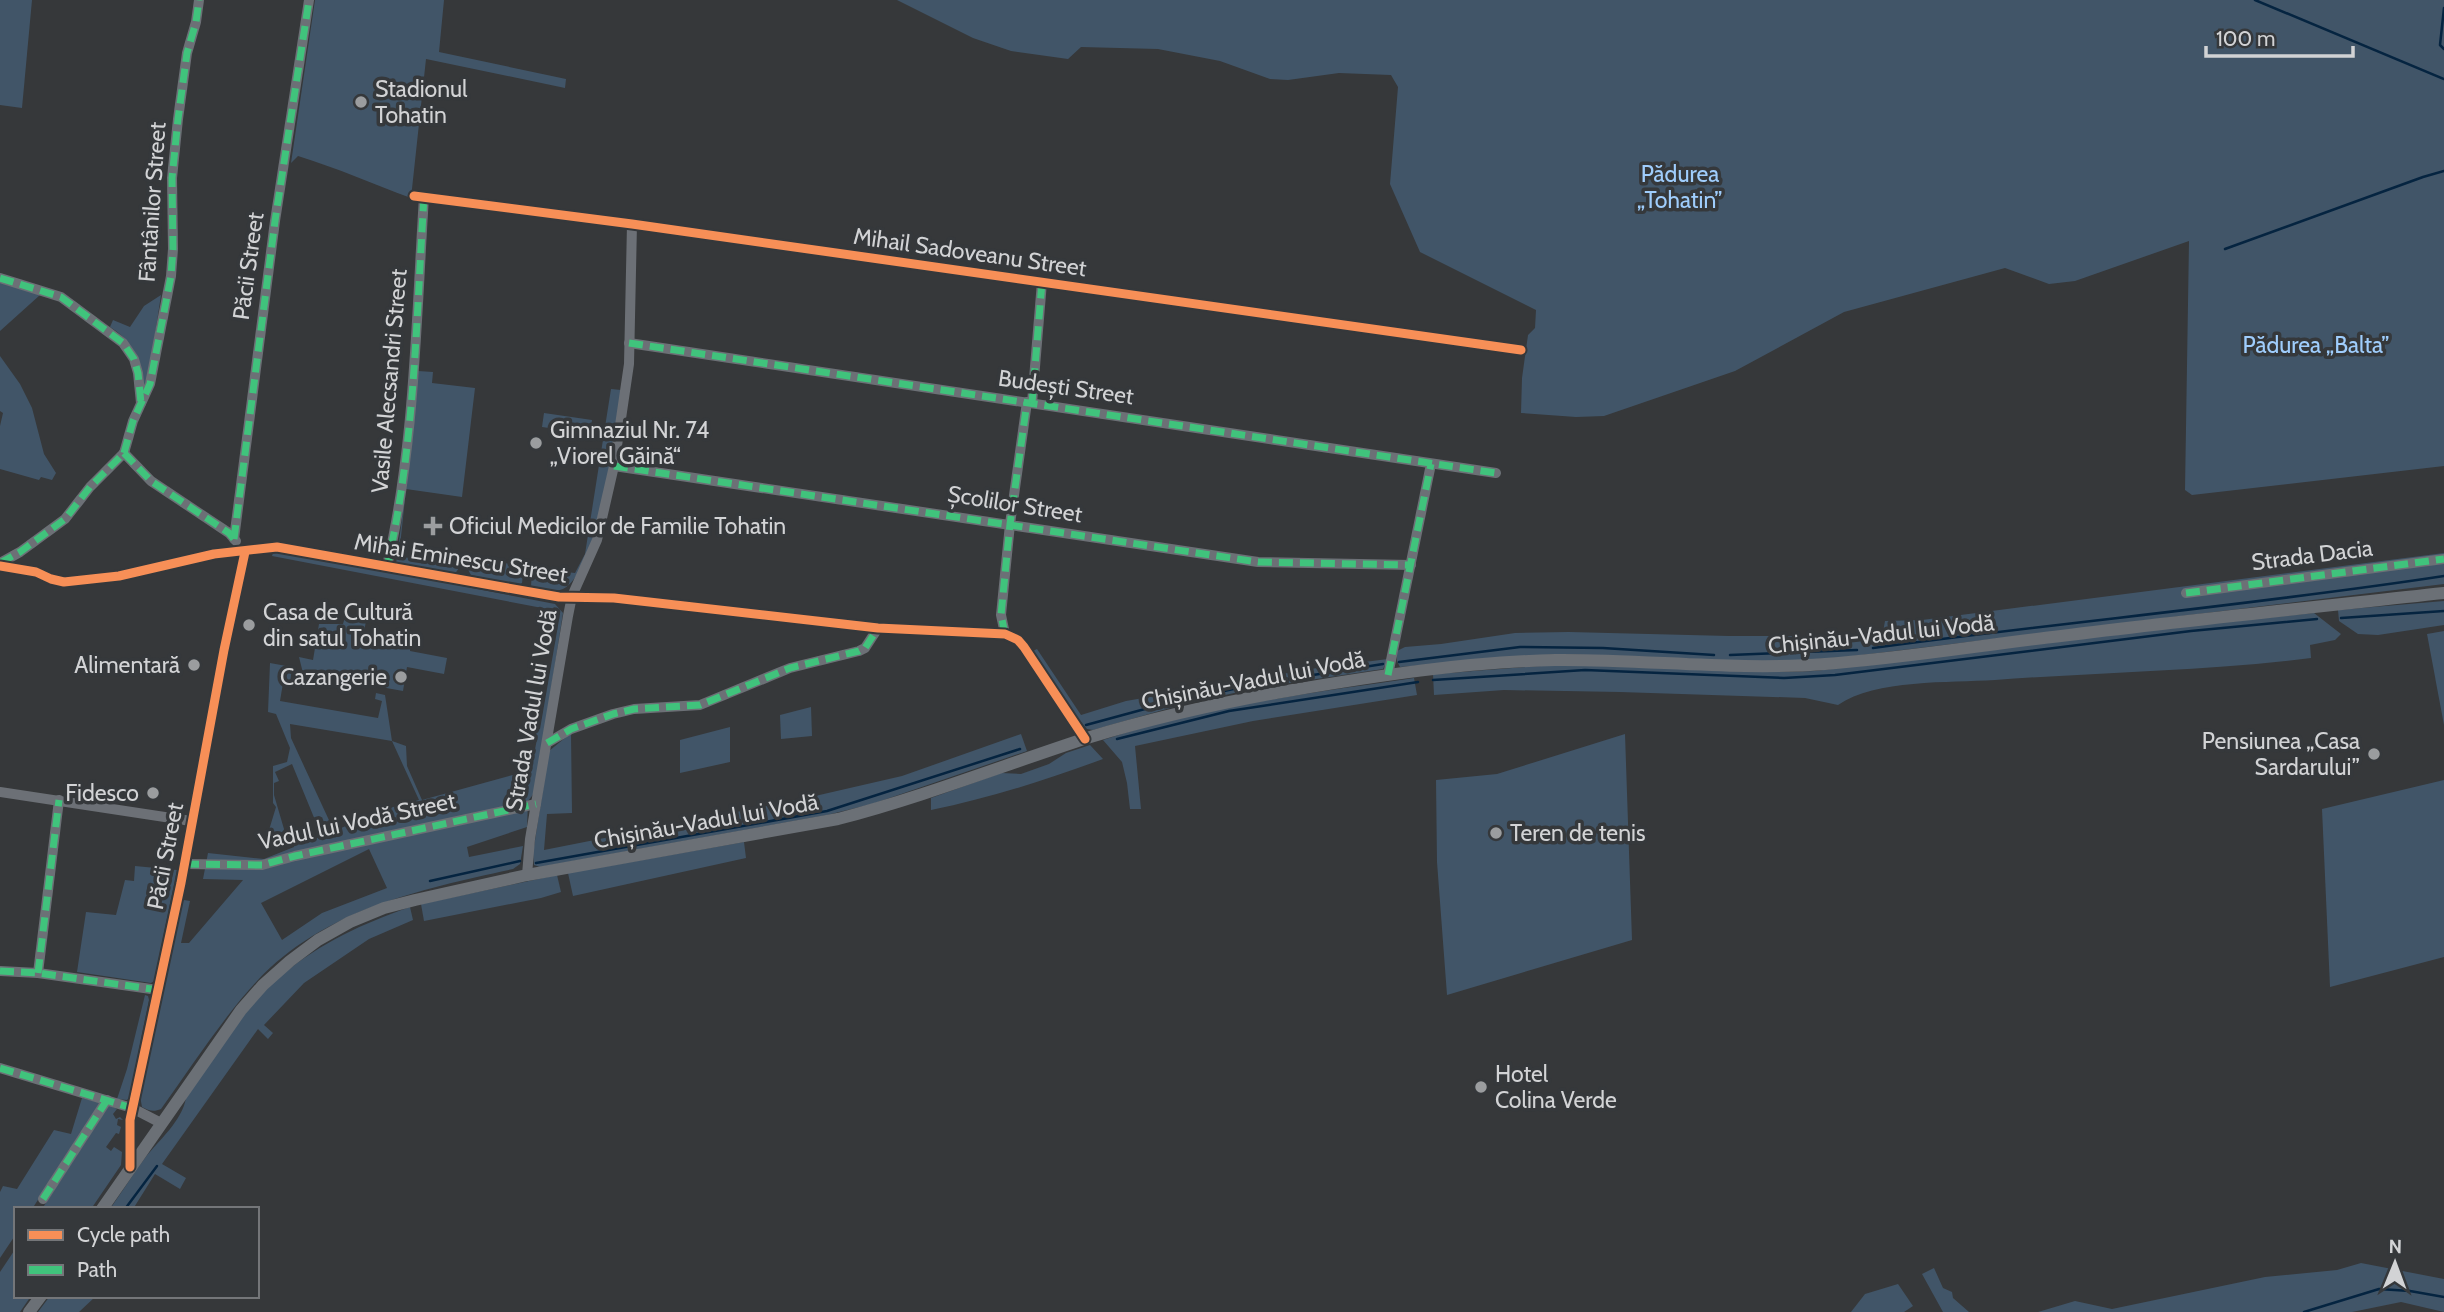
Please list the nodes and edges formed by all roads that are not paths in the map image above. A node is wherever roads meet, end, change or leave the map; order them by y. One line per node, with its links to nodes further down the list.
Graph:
1 (200, 0): 10 (street, Fântânilor Street)
2 (309, 0): 16 (street, Păcii Street)
3 (419, 196): 4 (street, Mihail Sadoveanu Street); 21 (street, Vasile Alecsandri Street)
4 (632, 224): 6 (street, Mihail Sadoveanu Street); 7 (street, Strada Vadul lui Vodă)
5 (0, 278): 10 (street, Fântânilor Street)
6 (1042, 282): 8 (street, Mihail Sadoveanu Street); 9 (street)
7 (629, 343): 9 (street, Budești Street); 13 (street, Strada Vadul lui Vodă)
8 (1521, 350)
9 (1029, 402): 12 (street, Budești Street); 15 (street)
10 (141, 406): 11 (street, Fântânilor Street)
11 (124, 453): 16 (street); 19 (street, Mihai Eminescu Street)
12 (1432, 464): 14 (street, Budești Street); 20 (street)
13 (614, 466): 15 (street, Școlilor Street); 24 (street, Strada Vadul lui Vodă)
14 (1496, 473)
15 (1010, 524): 20 (street, Școlilor Street); 26 (street)
16 (234, 539): 17 (street)
17 (245, 552): 19 (street, Mihai Eminescu Street); 21 (street, Mihai Eminescu Street); 33 (street, Păcii Street)
18 (2444, 559): 22 (street, Strada Dacia)
19 (0, 565)
20 (1411, 565): 27 (street)
21 (387, 566): 24 (street, Mihai Eminescu Street)
22 (2186, 593)
23 (2444, 593): 27 (main road, Chișinău-Vadul lui Vodă)
24 (572, 596): 25 (street, Mihai Eminescu Street); 29 (street, Strada Vadul lui Vodă)
25 (878, 628): 26 (street, Mihai Eminescu Street); 29 (street)
26 (1004, 634): 28 (street)
27 (1388, 675): 28 (main road, Chișinău-Vadul lui Vodă)
28 (1084, 739): 35 (main road, Chișinău-Vadul lui Vodă)
29 (547, 743): 32 (street, Strada Vadul lui Vodă)
30 (0, 792): 31 (street)
31 (59, 800): 33 (street); 37 (street)
32 (536, 804): 34 (street, Vadul lui Vodă Street); 35 (street, Strada Vadul lui Vodă)
33 (191, 821): 34 (street, Păcii Street)
34 (185, 864): 38 (street, Păcii Street)
35 (527, 875): 42 (main road, Chișinău-Vadul lui Vodă)
36 (0, 971): 37 (street)
37 (38, 973): 38 (street)
38 (158, 990): 41 (street, Păcii Street)
39 (0, 1068): 40 (street)
40 (107, 1100): 41 (street); 44 (street)
41 (132, 1108): 42 (street); 43 (street, Păcii Street)
42 (161, 1123): 43 (main road, Chișinău-Vadul lui Vodă)
43 (130, 1167): 45 (main road, Chișinău-Vadul lui Vodă)
44 (43, 1199)
45 (103, 1207)

